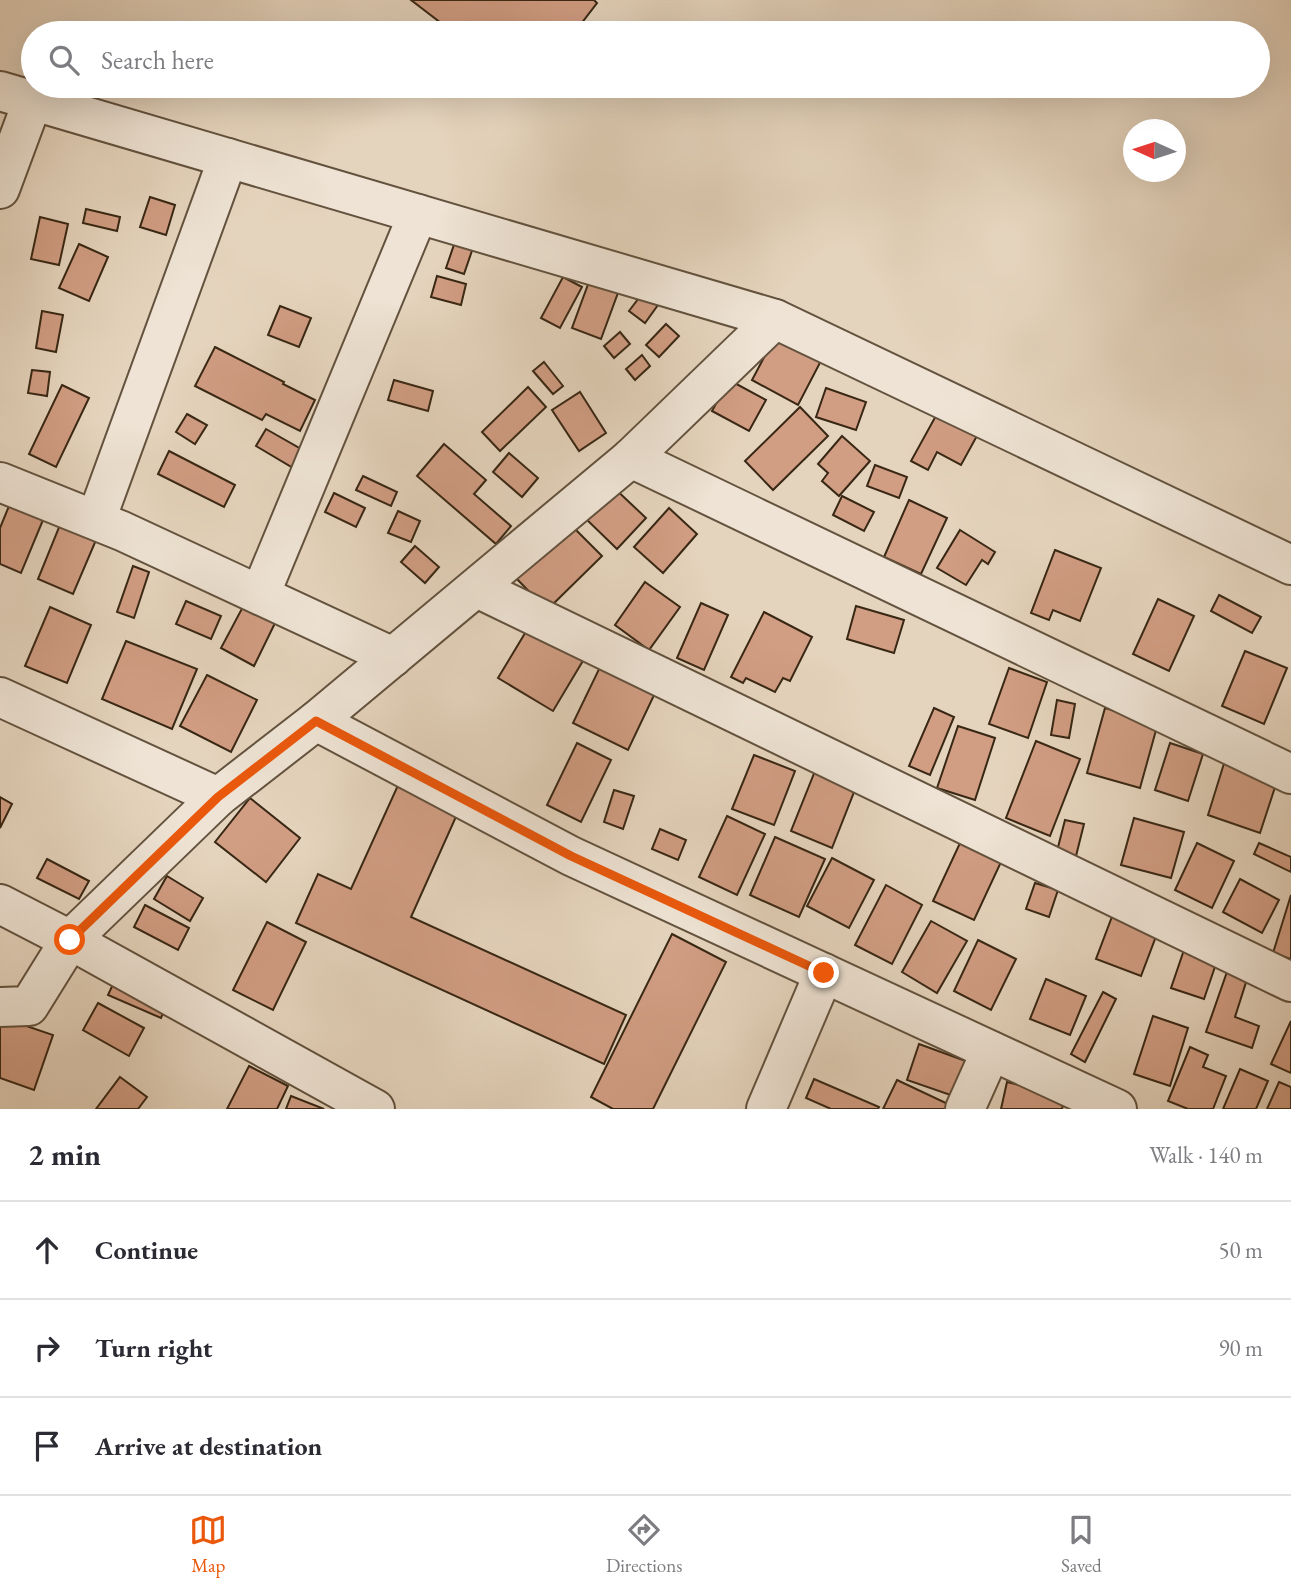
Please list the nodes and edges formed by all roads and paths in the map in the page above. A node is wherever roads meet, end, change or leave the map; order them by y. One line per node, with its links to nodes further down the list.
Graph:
1 (17, 95): 4 (street)
2 (27, 98): 3 (street)
3 (228, 158): 5 (street); 9 (street)
4 (0, 189)
5 (418, 214): 6 (street); 12 (street)
6 (775, 319): 7 (street); 10 (street)
7 (631, 458): 11 (street); 16 (street)
8 (0, 482): 9 (street)
9 (96, 520): 12 (street)
10 (1291, 565)
11 (477, 588): 13 (street); 21 (street)
12 (260, 595): 13 (street)
13 (393, 657): 15 (street)
14 (0, 697): 17 (street)
15 (316, 721): 17 (street); 20 (street)
16 (1291, 774)
17 (218, 797): 19 (street)
18 (0, 904): 19 (street)
19 (70, 940): 22 (street); 24 (street)
20 (824, 973): 23 (street); 25 (street)
21 (1291, 982)
22 (0, 1007)
23 (991, 1051): 26 (street); 27 (street)
24 (375, 1109)
25 (766, 1109)
26 (965, 1109)
27 (1117, 1109)

